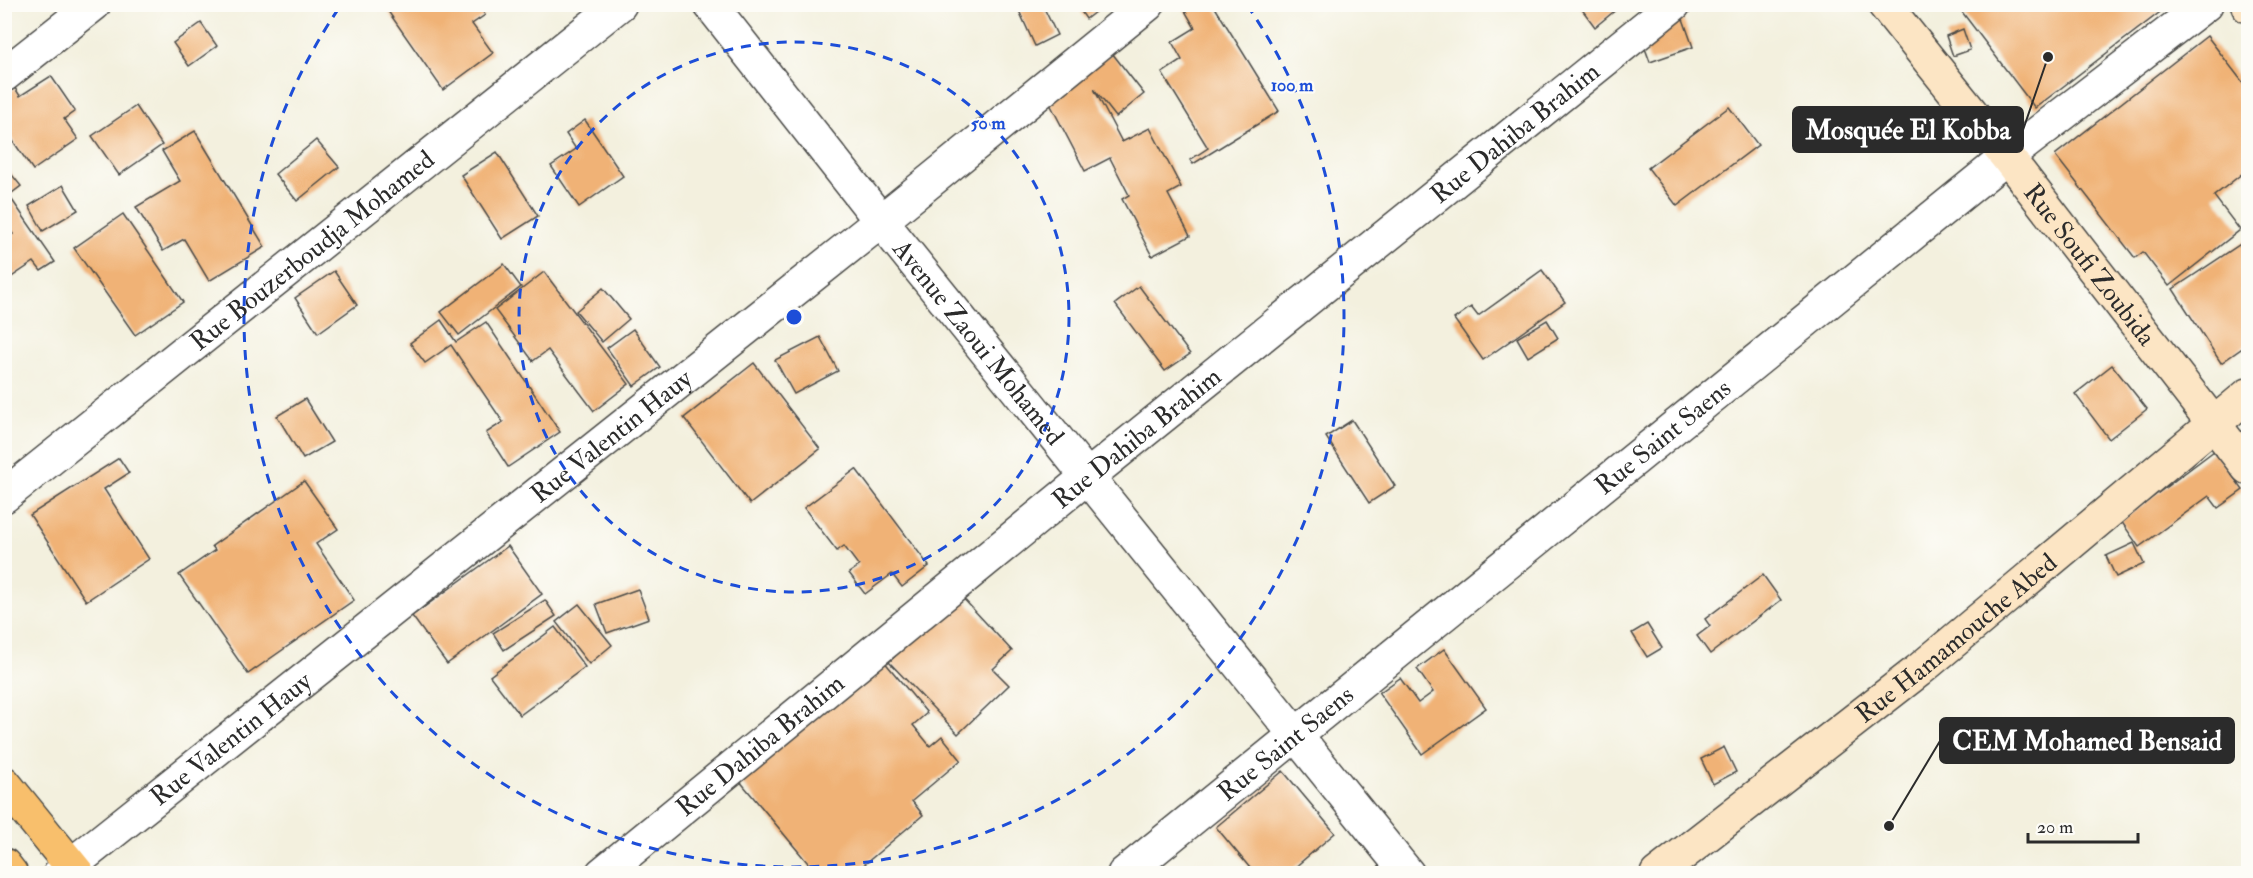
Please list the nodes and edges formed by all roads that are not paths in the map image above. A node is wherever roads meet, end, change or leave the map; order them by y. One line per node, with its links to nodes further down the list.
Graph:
1 (93, 4): 8 (street)
2 (620, 4): 15 (street, Rue Bouzerboudja Mohamed)
3 (710, 4): 10 (street, Avenue Zaoui Mohamed)
4 (1148, 4): 10 (street, Rue Valentin Hauy)
5 (1674, 4): 14 (street, Rue Dahiba Brahim)
6 (1884, 4): 9 (main road, Rue Soufi Zoubida)
7 (2206, 4): 9 (street, Rue Saint Saens)
8 (4, 75)
9 (2007, 158): 12 (main road, Rue Soufi Zoubida); 16 (street, Rue Saint Saens)
10 (881, 221): 14 (street, Avenue Zaoui Mohamed); 19 (street, Rue Valentin Hauy)
11 (2248, 395): 12 (main road, Rue Hamamouche Abed)
12 (2214, 424): 13 (main road, Rue Soufi Zoubida); 24 (main road, Rue Hamamouche Abed)
13 (2248, 468)
14 (1087, 477): 16 (street, Avenue Zaoui Mohamed); 21 (street, Rue Dahiba Brahim)
15 (4, 496)
16 (1296, 736): 22 (street, Rue Saint Saens); 23 (street, Avenue Zaoui Mohamed)
17 (4, 783): 19 (main road)
18 (4, 865): 20 (main road)
19 (70, 871)
20 (11, 873)
21 (602, 873)
22 (1124, 873)
23 (1408, 873)
24 (1658, 873)

